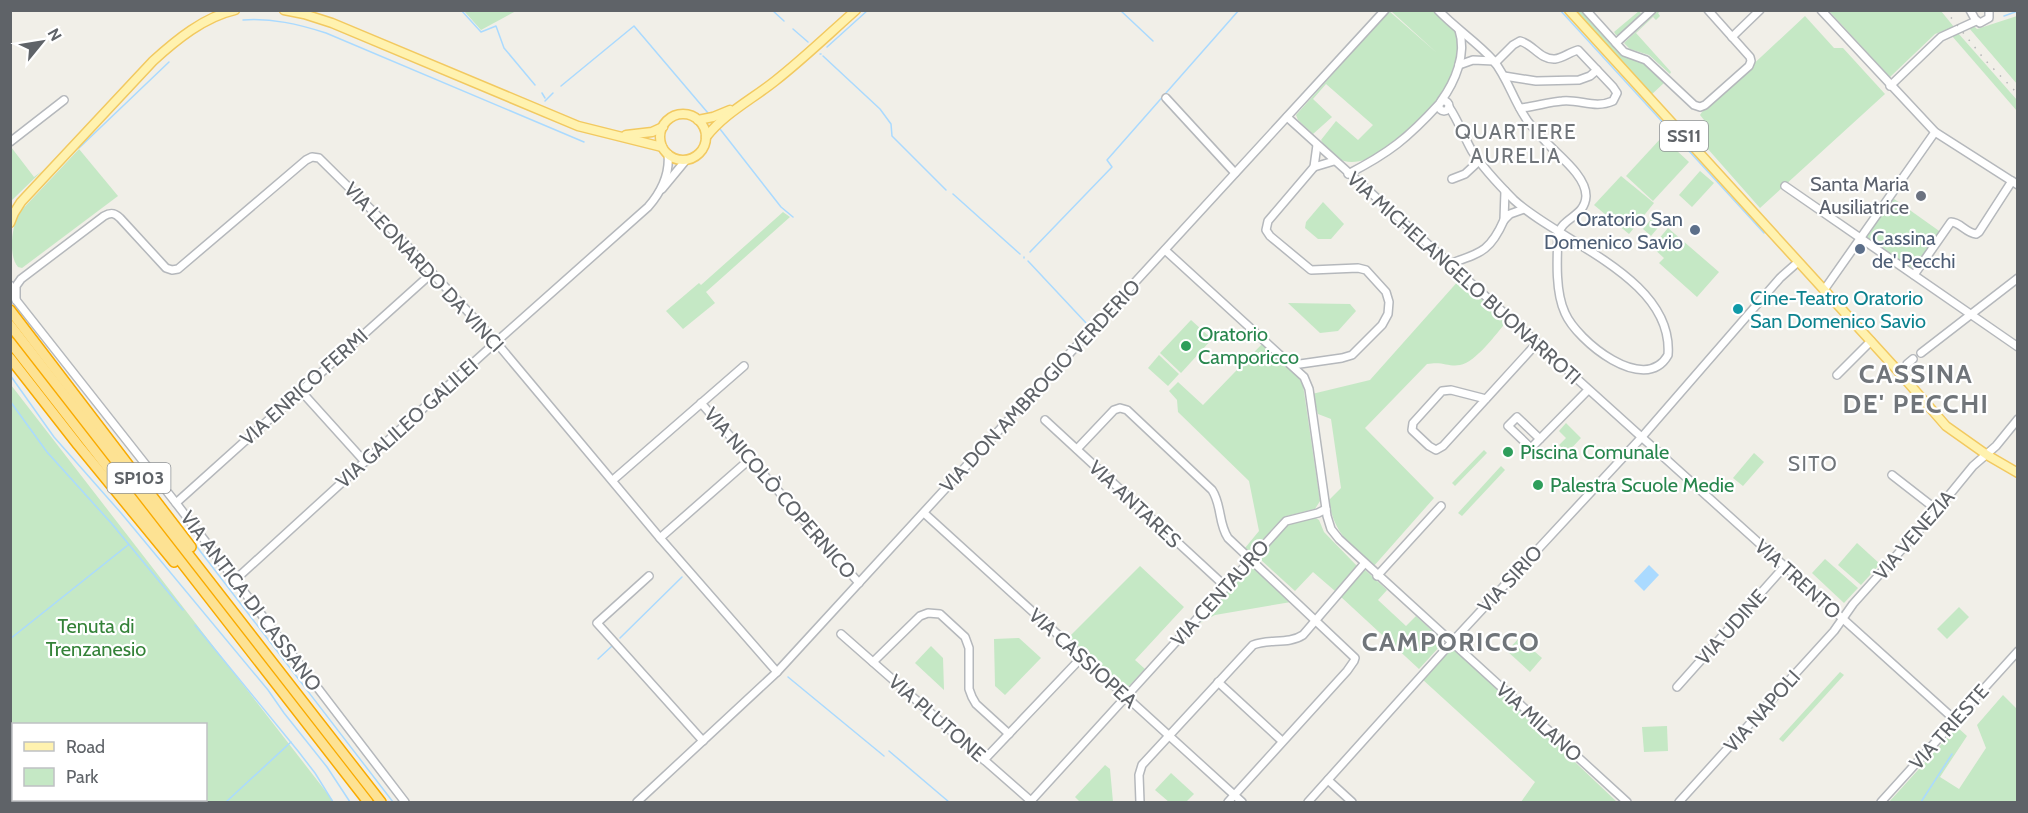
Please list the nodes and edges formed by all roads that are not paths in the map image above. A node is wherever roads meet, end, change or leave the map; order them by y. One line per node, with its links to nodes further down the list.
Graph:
1 (235, 10): 47 (main road)
2 (284, 10): 31 (main road)
3 (856, 10): 24 (main road)
4 (1385, 10): 27 (street, VIA DON AMBROGIO VERDERIO)
5 (1438, 10): 14 (street)
6 (1569, 10): 55 (main road, SS11)
7 (1586, 10): 16 (street)
8 (1652, 10): 16 (street)
9 (1708, 10): 15 (street)
10 (1760, 10): 15 (street)
11 (1821, 10): 21 (street)
12 (1989, 10): 13 (street)
13 (1973, 14): 21 (street)
14 (1459, 30): 17 (street); 18 (street)
15 (1732, 37): 16 (street)
16 (1616, 43)
17 (1495, 62): 18 (street); 19 (street); 20 (street)
18 (1459, 65): 25 (street)
19 (1597, 70): 20 (street); 26 (street)
20 (1504, 76): 26 (street)
21 (1890, 86): 30 (street)
22 (1166, 98): 40 (street)
23 (64, 100): 33 (street)
24 (739, 106): 28 (main road); 32 (main road)
25 (1444, 106): 37 (street); 41 (street)
26 (1520, 108): 52 (street)
27 (1287, 117): 34 (street, VIA MICHELANGELO BUONARROTI); 40 (street, VIA DON AMBROGIO VERDERIO)
28 (698, 120): 29 (main road); 32 (main road)
29 (663, 127): 31 (main road); 35 (main road)
30 (1935, 132): 43 (street); 53 (street)
31 (614, 136): 35 (main road)
32 (706, 137): 36 (main road)
33 (10, 142)
34 (1317, 145): 38 (street, VIA MICHELANGELO BUONARROTI); 39 (street)
35 (665, 150): 36 (main road); 46 (street, VIA GALILEO GALILEI)
36 (686, 160): 46 (street, VIA GALILEO GALILEI)
37 (1479, 160): 42 (street); 45 (street)
38 (1334, 161): 39 (street); 41 (street, VIA MICHELANGELO BUONARROTI)
39 (1314, 167): 75 (street)
40 (1235, 173): 54 (street, VIA DON AMBROGIO VERDERIO)
41 (1348, 174): 56 (street, VIA MICHELANGELO BUONARROTI)
42 (1452, 178)
43 (2015, 183): 58 (street)
44 (1785, 186): 53 (street)
45 (1505, 191): 49 (street); 50 (street)
46 (658, 193): 70 (street, VIA GALILEO GALILEI)
47 (21, 202): 48 (main road); 51 (main road)
48 (10, 207)
49 (1524, 209): 50 (street); 52 (street)
50 (1504, 220): 56 (street)
51 (10, 223)
52 (1558, 231): 52 (street)
53 (1860, 238): 58 (street); 63 (street)
54 (1165, 250): 75 (street, VIA MILANO); 97 (street, VIA DON AMBROGIO VERDERIO)
55 (1798, 262): 63 (main road, SS11); 84 (street, VIA SIRIO)
56 (1449, 264): 71 (street, VIA MICHELANGELO BUONARROTI)
57 (432, 273): 61 (street, VIA LEONARDO DA VINCI); 70 (street, VIA LEONARDO DA VINCI); 78 (street, VIA ENRICO FERMI)
58 (1914, 275): 66 (street)
59 (2018, 278): 66 (street)
60 (10, 279): 61 (street)
61 (21, 279): 64 (street)
62 (10, 285): 64 (street, VIA ANTICA DI CASSANO)
63 (1824, 290): 68 (main road, SS11)
64 (16, 300): 93 (street, VIA ANTICA DI CASSANO)
65 (10, 310): 111 (highway, SP103)
66 (1970, 314): 72 (street); 73 (street)
67 (10, 325): 111 (highway, SP103)
68 (1871, 341): 77 (street); 87 (main road, SS11)
69 (10, 342): 115 (highway, SP103)
70 (496, 342): 89 (street, VIA GALILEO GALILEI); 92 (street, VIA LEONARDO DA VINCI)
71 (1537, 343): 79 (street, VIA MICHELANGELO BUONARROTI); 80 (street)
72 (2018, 347)
73 (1921, 353)
74 (10, 358): 115 (highway, SP103)
75 (1293, 365): 95 (street, VIA MILANO)
76 (744, 366): 81 (street, VIA NICOLÒ COPERNICO)
77 (1837, 375)
78 (300, 390): 89 (street); 93 (street, VIA ENRICO FERMI)
79 (1588, 390): 84 (street, VIA MICHELANGELO BUONARROTI); 85 (street)
80 (1486, 399): 80 (street)
81 (701, 403): 88 (street, VIA NICOLÒ COPERNICO); 92 (street, VIA NICOLÒ COPERNICO)
82 (2018, 419): 87 (street, VIA VENEZIA)
83 (1045, 420): 86 (street, VIA ANTARES)
84 (1641, 438): 101 (street, VIA TRENTO); 110 (street, VIA SIRIO)
85 (1540, 439): 85 (street)
86 (1077, 450): 99 (street); 106 (street, VIA ANTARES)
87 (1987, 455): 90 (main road, SS11); 96 (street, VIA VENEZIA)
88 (750, 459): 98 (street); 105 (street, VIA NICOLÒ COPERNICO)
89 (364, 462): 104 (street, VIA GALILEO GALILEI)
90 (2018, 473)
91 (1892, 476): 96 (street)
92 (612, 480): 98 (street, VIA LEONARDO DA VINCI)
93 (176, 503): 104 (street, VIA ANTICA DI CASSANO)
94 (1441, 506): 103 (street)
95 (1326, 509): 99 (street, VIA CENTAURO); 100 (street, VIA MILANO)
96 (1938, 510): 107 (street, VIA VENEZIA)
97 (924, 513): 105 (street, VIA DON AMBROGIO VERDERIO); 113 (street, VIA CASSIOPEA)
98 (660, 538): 116 (street, VIA LEONARDO DA VINCI)
99 (1251, 560): 106 (street, VIA CENTAURO); 108 (street)
100 (1364, 564): 103 (street, VIA MILANO); 108 (street)
101 (1784, 567): 107 (street, VIA TRENTO); 118 (street, VIA UDINE)
102 (649, 576): 123 (street)
103 (1377, 576): 110 (street, VIA MILANO)
104 (235, 580): 130 (street, VIA ANTICA DI CASSANO)
105 (859, 583): 116 (street, VIA DON AMBROGIO VERDERIO)
106 (1226, 587): 119 (street, VIA CENTAURO)
107 (1843, 618): 120 (street, VIA TRENTO); 139 (street, VIA NAPOLI)
108 (1316, 621): 117 (street); 124 (street)
109 (841, 634): 114 (street, VIA PLUTONE)
110 (1451, 643): 126 (street, VIA SIRIO); 138 (street, VIA MILANO)
111 (262, 650): 129 (highway, SP103)
112 (2018, 651): 120 (street, VIA TRIESTE)
113 (1082, 657): 119 (street, VIA CASSIOPEA); 121 (street)
114 (873, 662): 121 (street); 125 (street, VIA PLUTONE)
115 (265, 670): 128 (highway, SP103)
116 (777, 672): 123 (street, VIA DON AMBROGIO VERDERIO)
117 (1218, 682): 122 (street); 124 (street)
118 (1677, 687)
119 (1126, 697): 122 (street, VIA CASSIOPEA); 132 (street, VIA CENTAURO)
120 (1955, 720): 140 (street, VIA TRIESTE)
121 (1009, 734): 125 (street)
122 (1168, 735): 127 (street, VIA CASSIOPEA); 133 (street)
123 (704, 741): 131 (street, VIA DON AMBROGIO VERDERIO)
124 (1282, 741): 127 (street)
125 (984, 760): 132 (street, VIA PLUTONE)
126 (1328, 780): 136 (street, VIA SIRIO); 137 (street)
127 (1234, 796): 134 (street); 135 (street, VIA CASSIOPEA)
128 (368, 802)
129 (381, 802)
130 (405, 802)
131 (637, 802)
132 (1031, 802)
133 (1140, 802)
134 (1228, 802)
135 (1242, 802)
136 (1308, 802)
137 (1352, 802)
138 (1627, 802)
139 (1679, 802)
140 (1881, 802)

